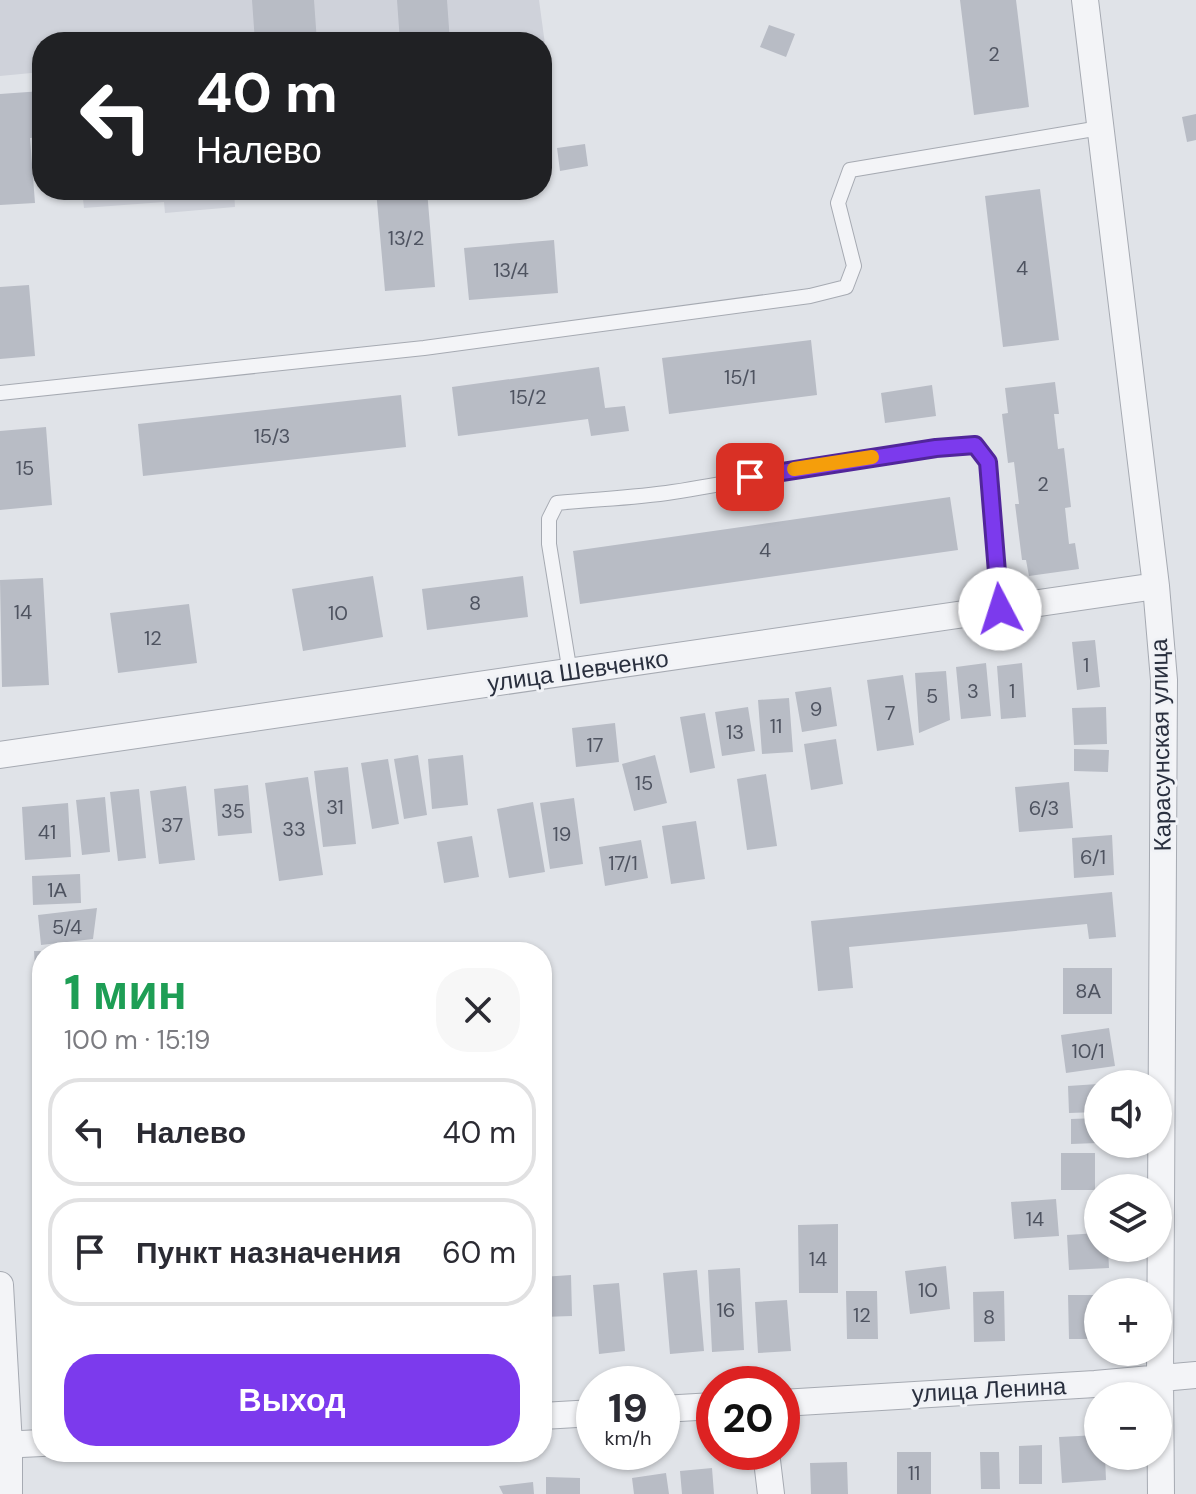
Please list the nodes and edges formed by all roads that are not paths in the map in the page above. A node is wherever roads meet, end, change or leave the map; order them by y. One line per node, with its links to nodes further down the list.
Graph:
1 (1085, 0): 2 (street, Карасунская улица)
2 (1100, 128): 3 (lane); 4 (street, Карасунская улица)
3 (0, 393)
4 (1156, 586): 5 (street, улица Шевченко); 10 (street, Карасунская улица)
5 (1000, 609): 6 (street, улица Шевченко); 6 (lane)
6 (570, 673): 7 (street, улица Шевченко)
7 (0, 755)
8 (0, 1285): 15 (street)
9 (1196, 1375): 10 (street, улица Ленина)
10 (1160, 1377): 11 (street, улица Ленина); 19 (street, Карасунская улица)
11 (800, 1402)
12 (576, 1414): 13 (street)
13 (552, 1415)
14 (32, 1444): 15 (street)
15 (5, 1445): 17 (street)
16 (768, 1470): 18 (street)
17 (9, 1494)
18 (771, 1494)
19 (1161, 1494)

